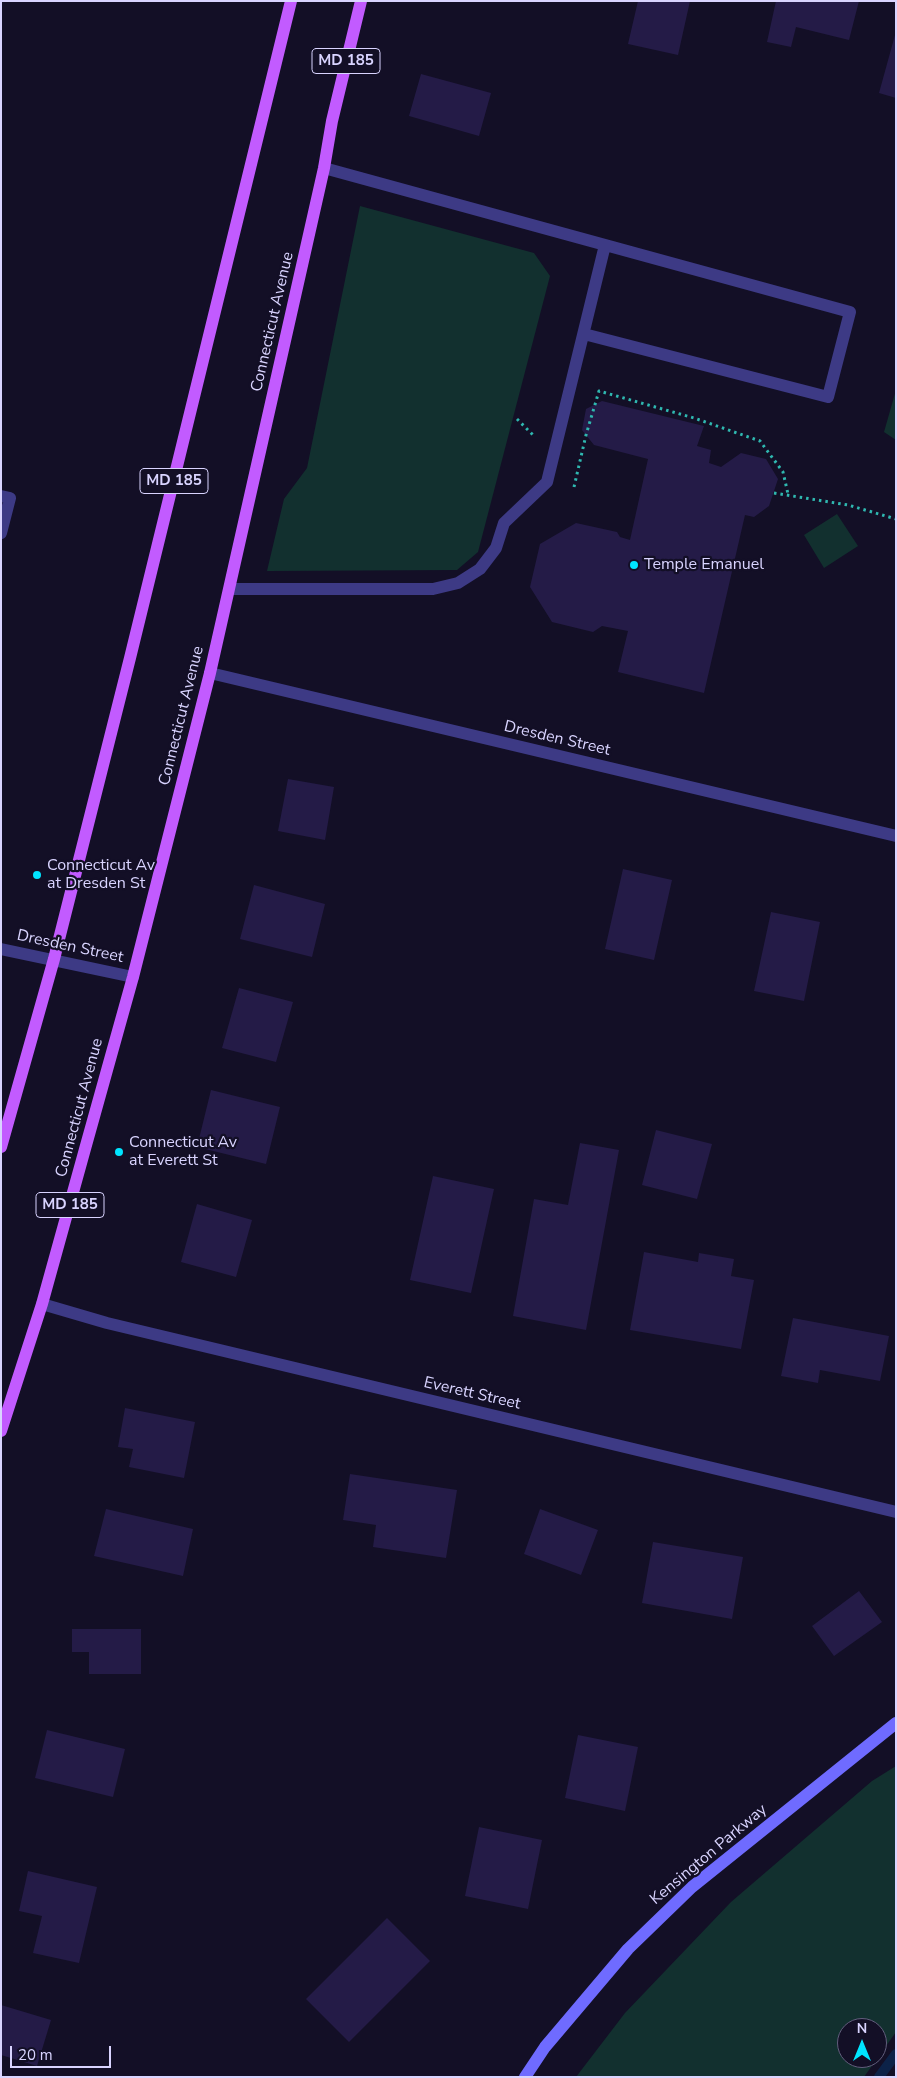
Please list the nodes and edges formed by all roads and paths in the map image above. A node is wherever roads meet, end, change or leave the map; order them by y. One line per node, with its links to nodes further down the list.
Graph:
1 (291, 1): 18 (main road, MD 185)
2 (361, 1): 3 (main road, Connecticut Avenue / MD 185)
3 (324, 168): 4 (street); 14 (main road, Connecticut Avenue / MD 185)
4 (605, 245): 5 (street); 5 (street)
5 (584, 334): 14 (street)
6 (517, 419): 7 (path)
7 (534, 436)
8 (574, 487): 10 (path)
9 (774, 493): 10 (path)
10 (788, 494): 12 (path)
11 (1, 496): 13 (street)
12 (896, 519)
13 (1, 533)
14 (230, 589): 15 (main road, Connecticut Avenue / MD 185)
15 (210, 673): 16 (street, Dresden Street); 19 (main road, Connecticut Avenue / MD 185)
16 (896, 836)
17 (1, 949): 18 (street, Dresden Street)
18 (54, 959): 19 (street, Dresden Street); 20 (main road, MD 185)
19 (132, 977): 21 (main road, Connecticut Avenue / MD 185)
20 (1, 1147)
21 (42, 1304): 22 (main road, Connecticut Avenue / MD 185); 23 (street, Everett Street)
22 (1, 1431)
23 (896, 1512)
24 (896, 1723): 25 (street, Kensington Parkway)
25 (524, 2077)

